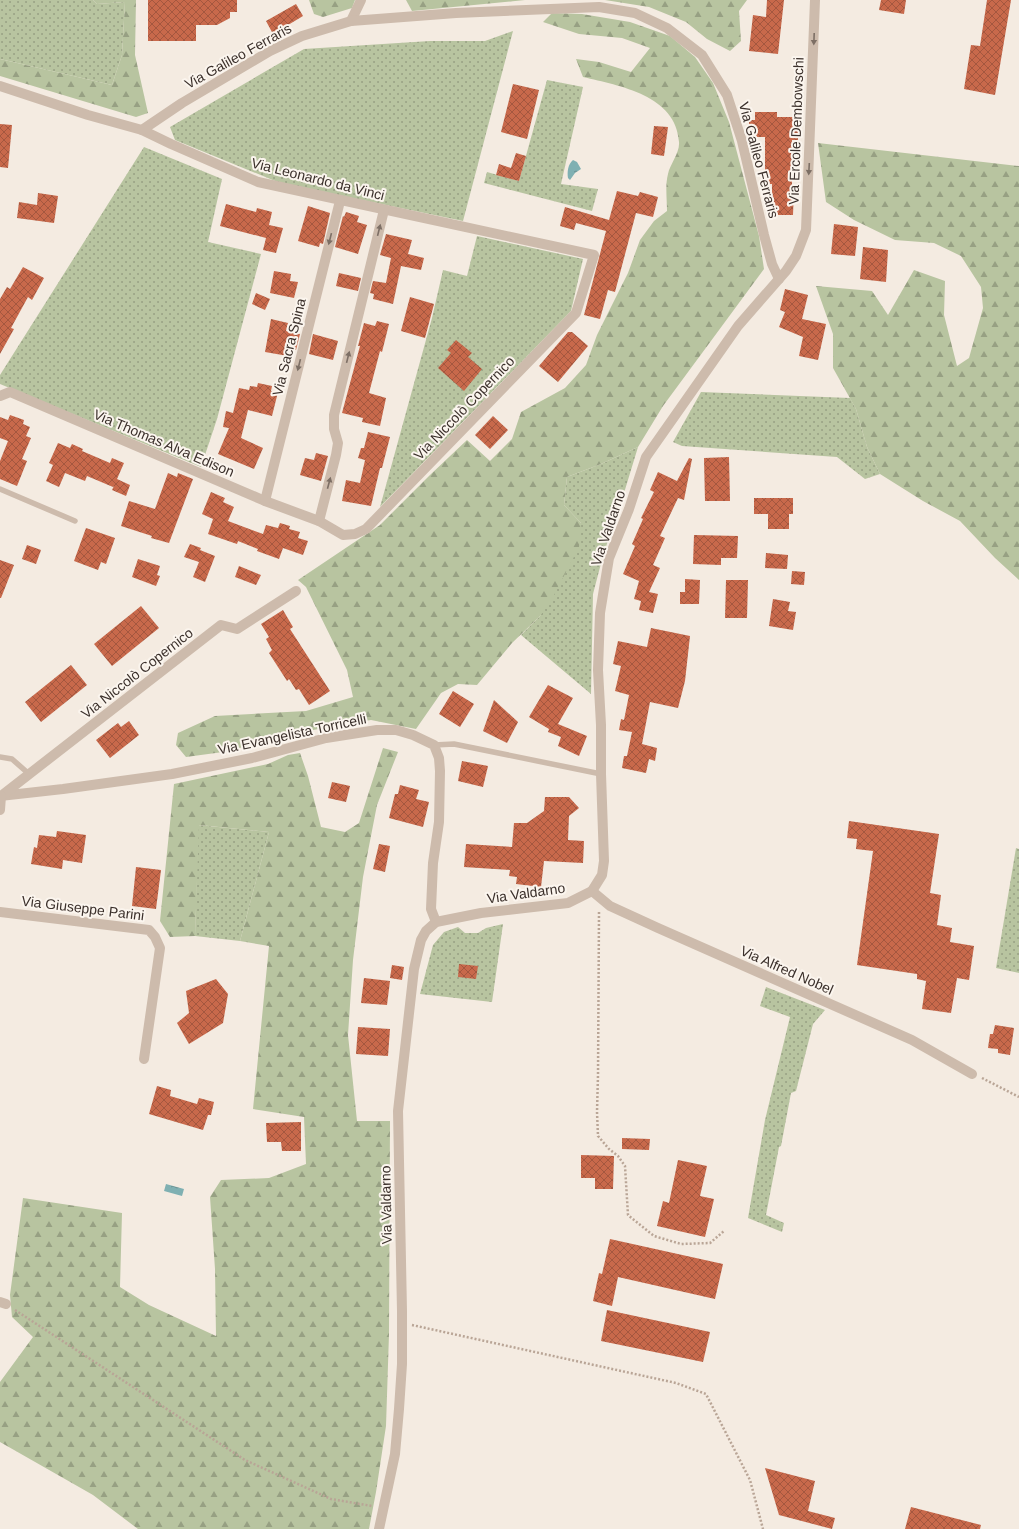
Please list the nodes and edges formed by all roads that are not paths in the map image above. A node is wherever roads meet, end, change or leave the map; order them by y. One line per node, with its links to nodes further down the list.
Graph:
1 (361, 0): 3 (street)
2 (814, 0): 9 (street, Via Ercole Dembowschi, one-way to 9)
3 (351, 21): 5 (street, Via Galileo Ferraris); 9 (street, Via Galileo Ferraris)
4 (0, 86): 5 (street, Via Leonardo da Vinci)
5 (142, 130): 6 (street, Via Leonardo da Vinci)
6 (340, 201): 7 (street, Via Leonardo da Vinci); 12 (street, Via Sacra Spina, one-way to 12)
7 (384, 210): 8 (street, Via Leonardo da Vinci); 14 (street, one-way to 7)
8 (594, 255): 14 (street, Via Niccolò Copernico)
9 (779, 279): 19 (street, Via Valdarno)
10 (0, 396): 12 (street, Via Thomas Alva Edison)
11 (0, 489): 13 (lane)
12 (265, 501): 14 (street, Via Thomas Alva Edison)
13 (75, 521)
14 (319, 521)
15 (296, 590): 18 (street, Via Niccolò Copernico)
16 (434, 745): 19 (lane); 20 (street, Via Evangelista Torricelli); 24 (street)
17 (0, 757): 18 (lane)
18 (29, 774): 20 (street, Via Niccolò Copernico)
19 (601, 774): 22 (street, Via Valdarno)
20 (1, 796): 21 (street)
21 (0, 810)
22 (596, 894): 24 (street, Via Valdarno); 26 (street, Via Alfred Nobel)
23 (0, 912): 25 (street, Via Giuseppe Parini)
24 (436, 922): 27 (street, Via Valdarno)
25 (144, 1059)
26 (972, 1074)
27 (379, 1529)

